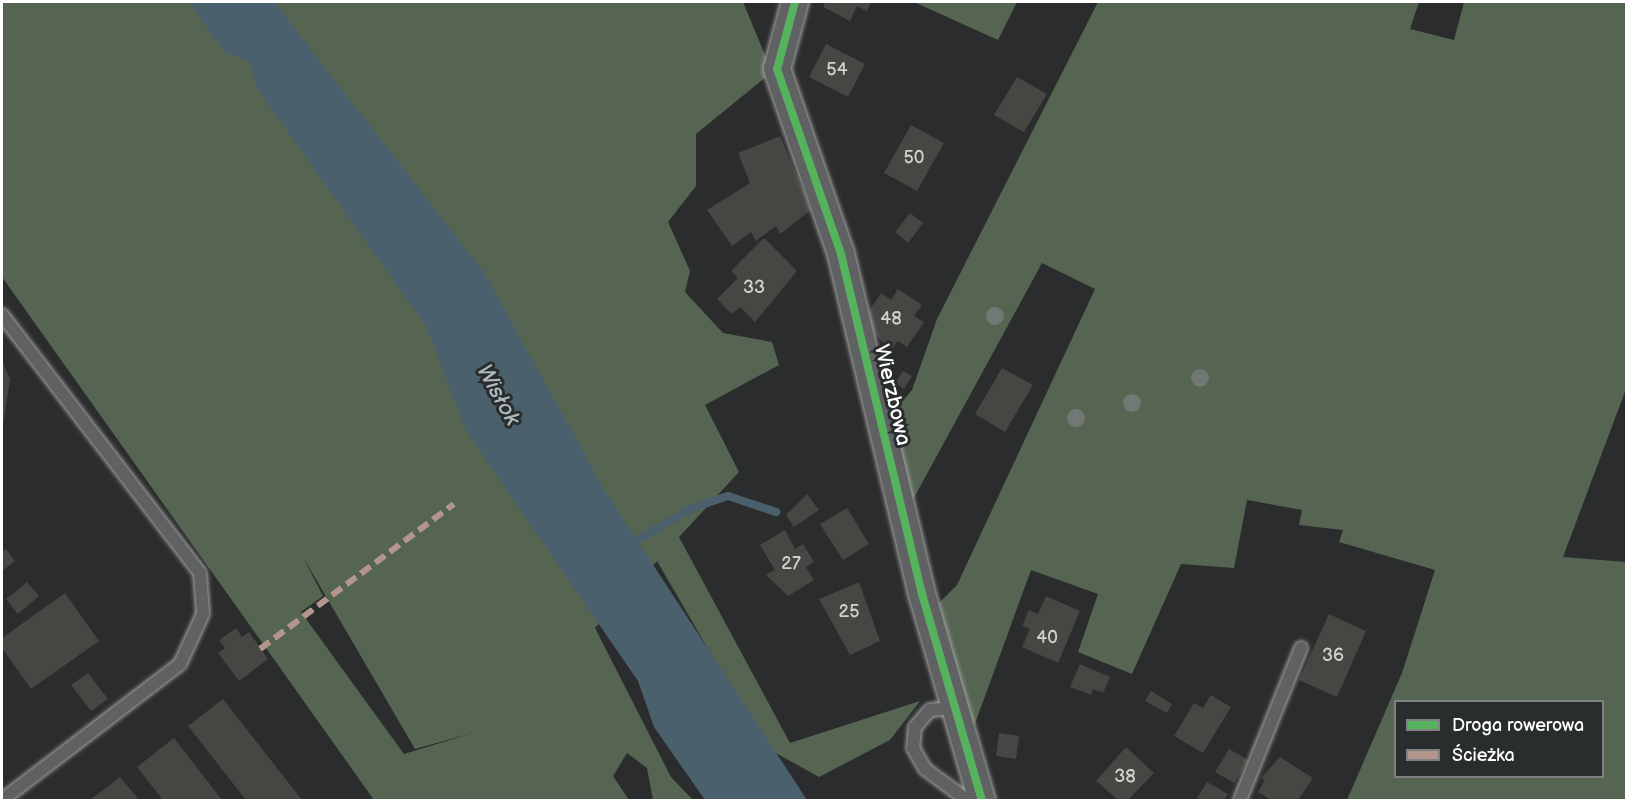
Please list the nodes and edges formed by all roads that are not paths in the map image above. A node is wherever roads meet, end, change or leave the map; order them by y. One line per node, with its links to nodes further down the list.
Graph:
1 (795, 2): 4 (street, Wierzbowa)
2 (2, 315): 5 (lane)
3 (1301, 648): 8 (lane)
4 (954, 708): 6 (lane); 7 (street, Wierzbowa)
5 (2, 800)
6 (967, 801)
7 (982, 801)
8 (1240, 801)

